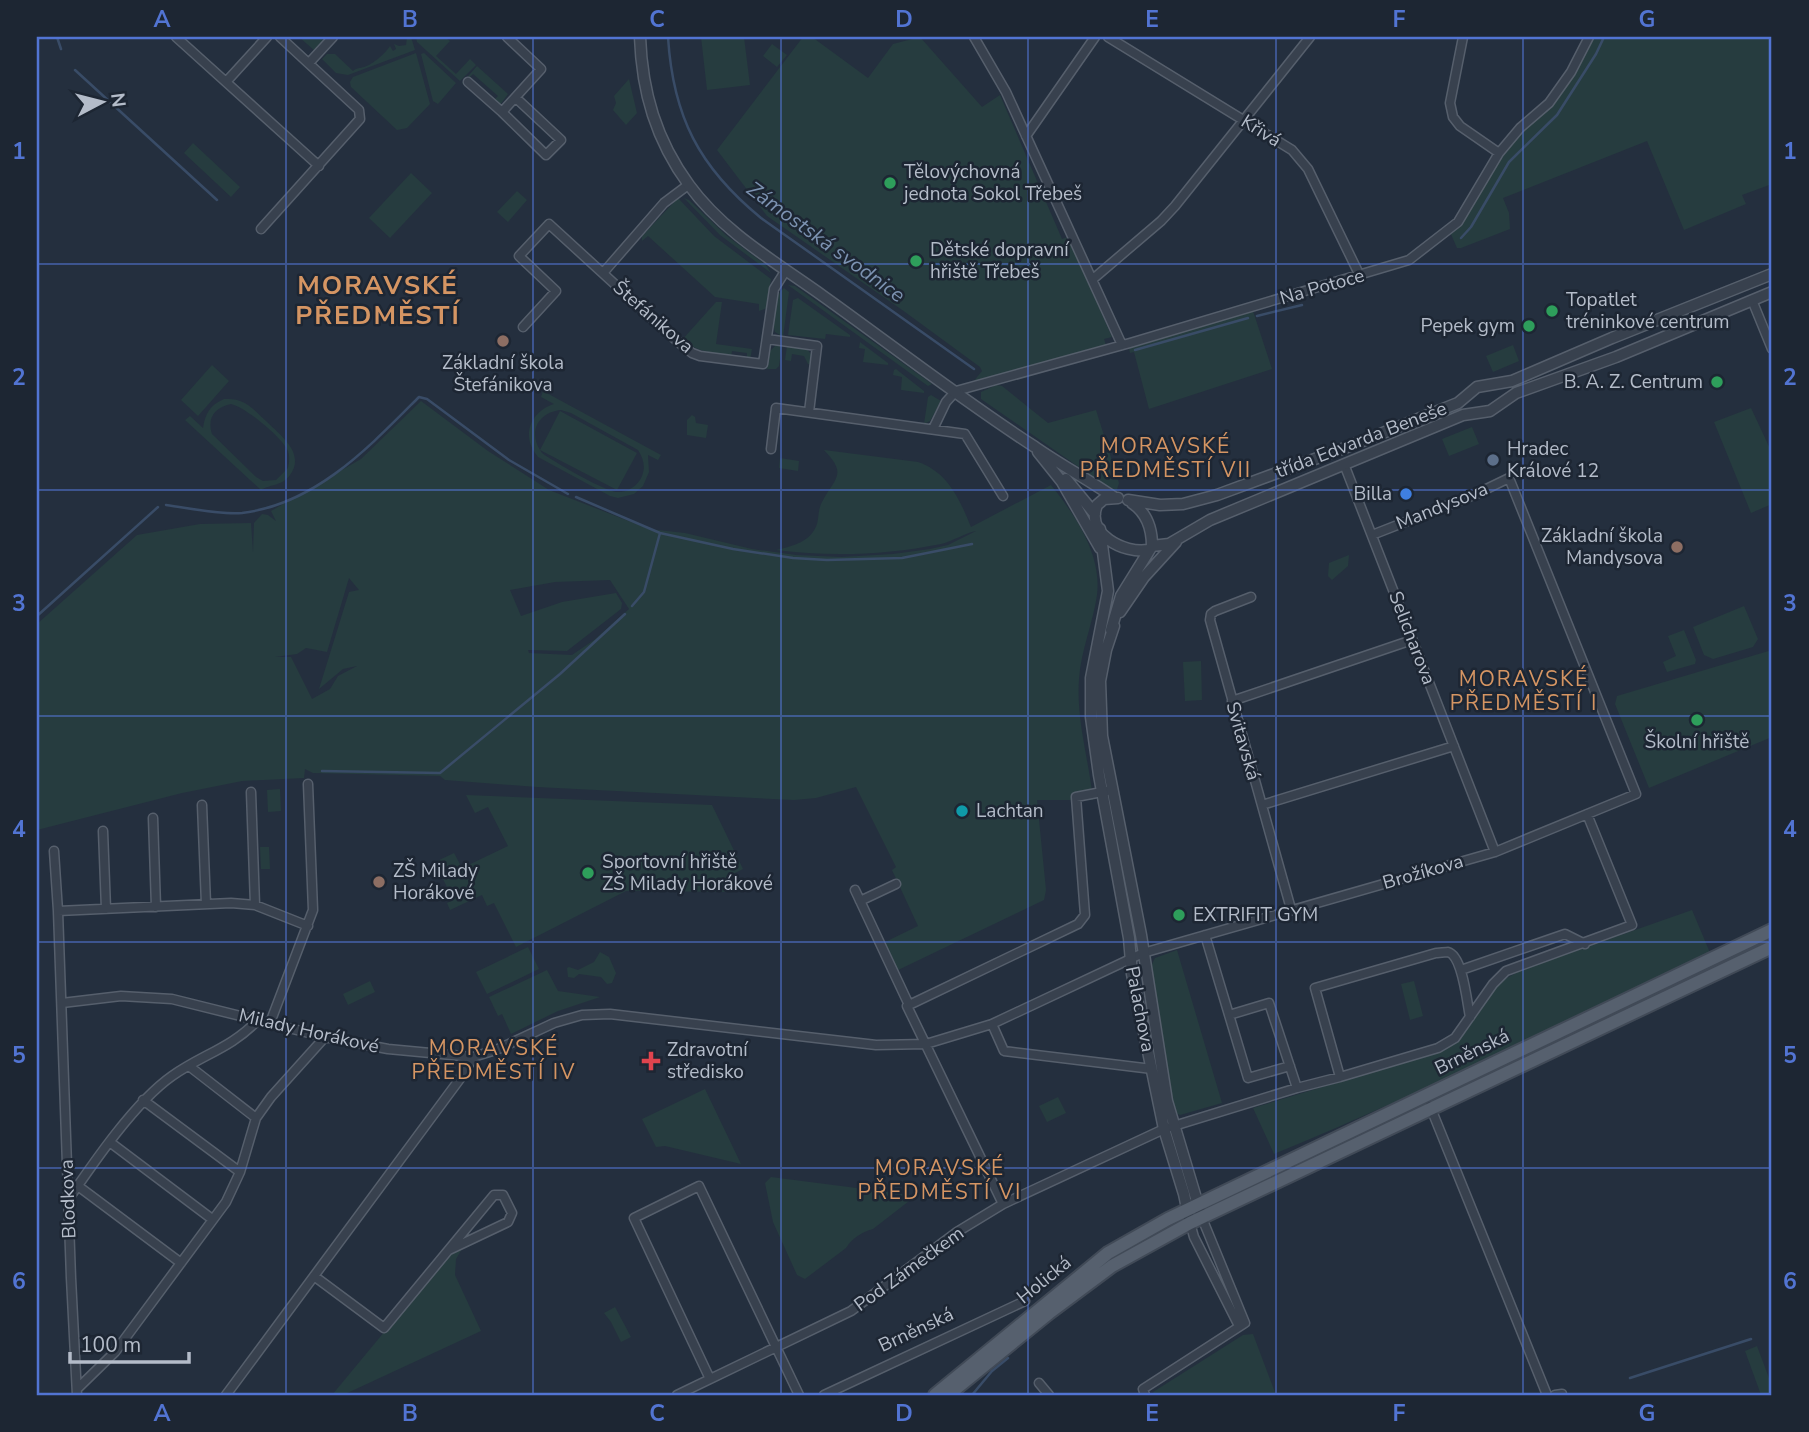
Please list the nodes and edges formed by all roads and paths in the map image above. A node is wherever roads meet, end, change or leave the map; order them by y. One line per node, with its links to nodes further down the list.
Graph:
1 (176, 37): 14 (street)
2 (267, 37): 14 (street)
3 (280, 37): 13 (street)
4 (333, 37): 13 (street)
5 (506, 37): 16 (street)
6 (640, 37): 22 (street)
7 (974, 37): 19 (street)
8 (1095, 37): 19 (street)
9 (1108, 37): 18 (street, Křivá)
10 (1310, 37): 18 (street)
11 (1463, 37): 20 (street)
12 (1589, 37): 20 (street, Na Potoce)
13 (309, 63): 21 (street)
14 (226, 82): 21 (street)
15 (468, 82): 17 (street)
16 (516, 97): 17 (street); 17 (street)
17 (502, 113)
18 (1244, 120): 27 (street, Křivá); 28 (street)
19 (1026, 136): 28 (street)
20 (1499, 153): 27 (street, Na Potoce)
21 (319, 166): 23 (street)
22 (688, 185): 24 (street); 25 (street, Štefánikova)
23 (261, 229)
24 (786, 270): 32 (street, Štefánikova); 36 (street)
25 (603, 273): 31 (street, Štefánikova); 32 (street, Štefánikova)
26 (1772, 274): 35 (street, třída Edvarda Beneše)
27 (1360, 276): 33 (street, Na Potoce)
28 (1093, 279): 33 (street)
29 (1772, 292): 30 (street, třída Edvarda Beneše)
30 (1752, 300): 34 (street); 38 (street, třída Edvarda Beneše)
31 (523, 327)
32 (767, 339): 39 (street)
33 (1122, 345): 36 (street, Na Potoce)
34 (1772, 349)
35 (1489, 385): 37 (street, třída Edvarda Beneše); 38 (street)
36 (956, 391): 41 (street); 42 (street)
37 (1469, 392): 40 (street, třída Edvarda Beneše); 47 (street, třída Edvarda Beneše)
38 (1498, 405): 40 (street, třída Edvarda Beneše)
39 (809, 412): 41 (street); 43 (street)
40 (1478, 413): 44 (street, třída Edvarda Beneše)
41 (933, 429): 45 (street)
42 (1033, 447): 46 (street); 48 (street); 53 (street)
43 (771, 449)
44 (1344, 464): 50 (street, třída Edvarda Beneše); 51 (street, Selicharova)
45 (1003, 496)
46 (1115, 498): 47 (street); 48 (street)
47 (1128, 500): 52 (street)
48 (1095, 514): 49 (street)
49 (1100, 529): 52 (street); 53 (street, Palachova)
50 (1186, 533): 52 (street); 55 (street, Palachova)
51 (1372, 535): 56 (street, Selicharova); 62 (street, Mandysova)
52 (1150, 548): 55 (street)
53 (1106, 561): 60 (street, Palachova)
54 (1251, 597): 57 (street, Svitavská)
55 (1111, 630): 60 (street, Palachova)
56 (1412, 640): 57 (street); 58 (street, Selicharova)
57 (1232, 701): 64 (street, Svitavská)
58 (1454, 746): 64 (street); 69 (street, Selicharova)
59 (308, 784): 79 (street)
60 (1107, 791): 84 (street, Palachova); 85 (street, Palachova); 88 (street)
61 (251, 792): 74 (street)
62 (1636, 794): 65 (street, Brožíkova)
63 (202, 805): 73 (street)
64 (1262, 805): 77 (street, Svitavská)
65 (1587, 814): 69 (street, Brožíkova); 82 (street, Pod Zámečkem)
66 (153, 818): 75 (street)
67 (103, 831): 76 (street)
68 (54, 851): 78 (street, Blodkova)
69 (1495, 852): 77 (street, Brožíkova)
70 (896, 884): 72 (street)
71 (855, 890): 72 (street)
72 (860, 901): 88 (street)
73 (206, 904): 74 (street); 75 (street)
74 (255, 905): 79 (street)
75 (156, 907): 76 (street)
76 (106, 909): 78 (street)
77 (1291, 909): 81 (street, Brožíkova)
78 (58, 911): 87 (street, Blodkova)
79 (308, 926): 92 (street)
80 (1772, 930): 102 (main road, Brněnská)
81 (1205, 935): 84 (street, Brožíkova); 89 (street)
82 (1585, 944): 86 (street); 90 (street, Pod Zámečkem)
83 (1772, 947): 104 (main road, Brněnská)
84 (1143, 953): 85 (street, Milady Horákové); 106 (street, Palachova)
85 (1130, 958): 93 (street, Milady Horákové); 99 (street, Palachova)
86 (1461, 971): 90 (street); 100 (street)
87 (62, 1003): 91 (street, Milady Horákové); 110 (street, Blodkova)
88 (909, 1005): 95 (street)
89 (1229, 1015): 98 (street); 98 (street)
90 (1470, 1017): 100 (street, Pod Zámečkem)
91 (258, 1020): 92 (street, Milady Horákové); 97 (street)
92 (270, 1023): 94 (street, Milady Horákové)
93 (992, 1024): 95 (street, Milady Horákové); 99 (street)
94 (325, 1037): 96 (street, Milady Horákové); 105 (street)
95 (926, 1044): 96 (street, Milady Horákové); 111 (street)
96 (473, 1057): 117 (street)
97 (189, 1066): 103 (street); 105 (street)
98 (1290, 1066): 101 (street)
99 (1152, 1069): 106 (street, Palachova)
100 (1340, 1077): 101 (street, Pod Zámečkem)
101 (1297, 1087): 106 (street, Pod Zámečkem)
102 (1426, 1095): 104 (street); 112 (main road, Brněnská)
103 (144, 1100): 107 (street); 108 (street)
104 (1431, 1108): 114 (main road, Brněnská); 132 (street)
105 (256, 1118): 108 (street)
106 (1168, 1127): 111 (street, Pod Zámečkem); 112 (street, Palachova)
107 (111, 1143): 109 (street); 113 (street)
108 (240, 1172): 113 (street)
109 (78, 1186): 110 (street); 116 (street)
110 (68, 1200): 123 (street, Blodkova)
111 (1003, 1204): 120 (street, Pod Zámečkem)
112 (1193, 1206): 114 (street, Palachova); 128 (main road, Holická)
113 (212, 1219): 116 (street)
114 (1196, 1221): 119 (street); 119 (street); 129 (main road, Holická)
115 (449, 1250): 115 (street); 117 (street)
116 (181, 1263): 123 (street)
117 (314, 1276): 124 (street)
118 (1025, 1301): 127 (street, Brněnská)
119 (1239, 1326): 131 (street)
120 (777, 1348): 121 (street, Pod Zámečkem); 121 (street); 126 (street)
121 (710, 1379): 125 (street, Pod Zámečkem)
122 (1039, 1383): 130 (street)
123 (77, 1392)
124 (226, 1395)
125 (677, 1395)
126 (799, 1395)
127 (824, 1395)
128 (934, 1395)
129 (948, 1395)
130 (1049, 1395)
131 (1145, 1395)
132 (1547, 1395)
133 (1555, 1395): 134 (street)
134 (1562, 1395)

